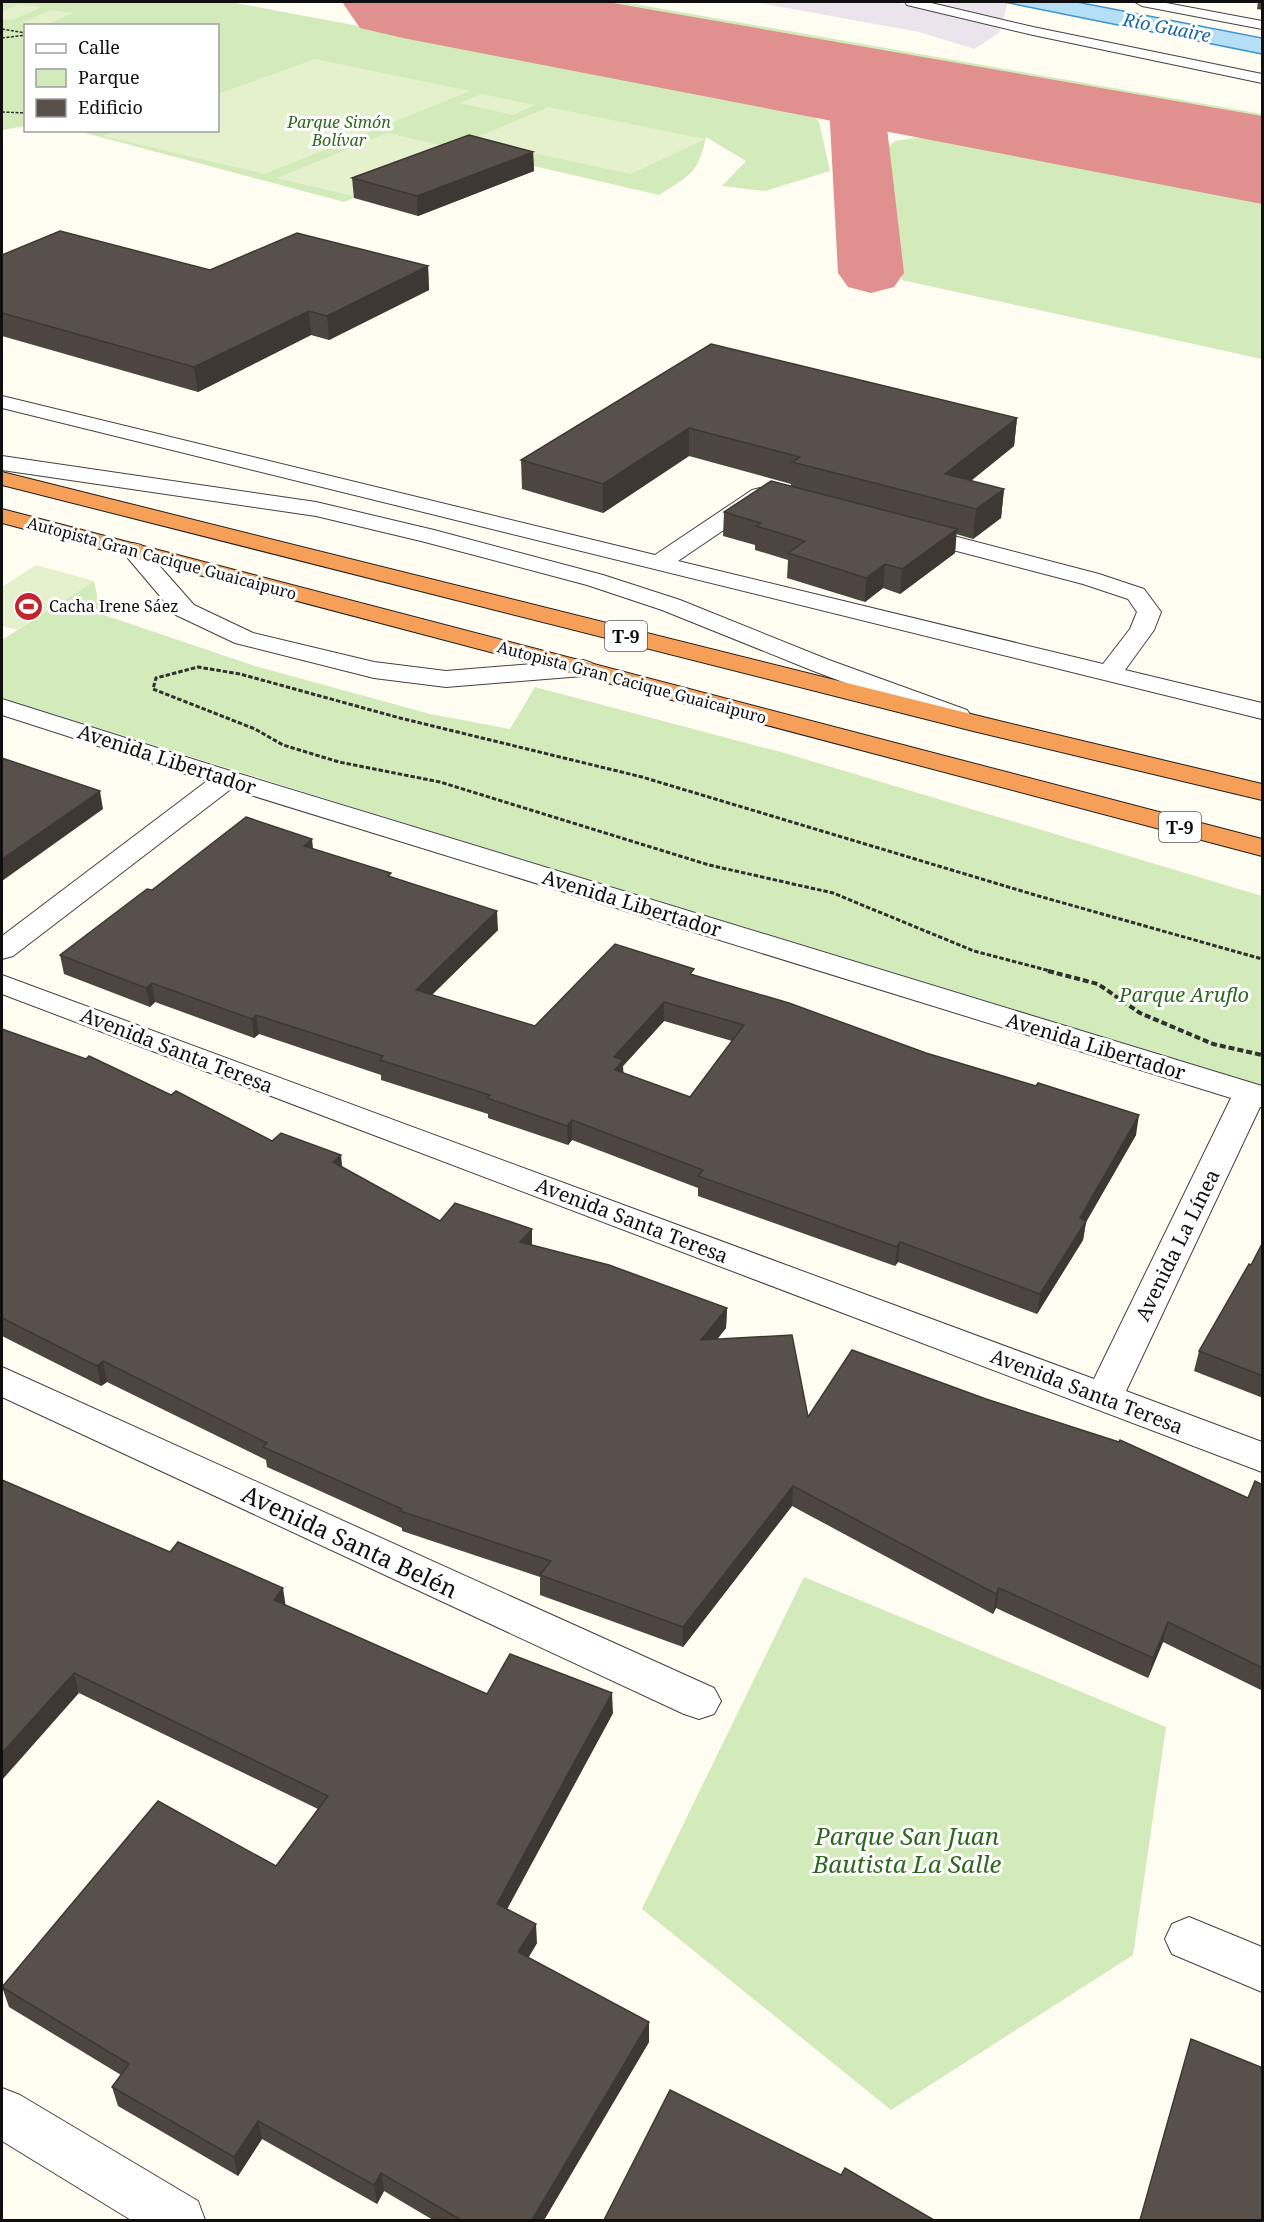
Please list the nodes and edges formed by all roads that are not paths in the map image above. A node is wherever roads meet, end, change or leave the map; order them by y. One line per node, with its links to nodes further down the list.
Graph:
1 (912, 2): 6 (street)
2 (1142, 2): 5 (street)
3 (1175, 2): 4 (street)
4 (1263, 18)
5 (1263, 25)
6 (1263, 79)
7 (2, 402): 14 (street)
8 (2, 463): 19 (street)
9 (2, 479): 19 (highway, Autopista Gran Cacique Guaicaipuro / T-9)
10 (786, 499): 14 (street)
11 (2, 516): 13 (highway, Autopista Gran Cacique Guaicaipuro / T-9)
12 (888, 526): 16 (street)
13 (133, 550): 15 (highway, Autopista Gran Cacique Guaicaipuro / T-9); 15 (street)
14 (657, 564): 16 (street)
15 (584, 668): 22 (highway, Autopista Gran Cacique Guaicaipuro / T-9)
16 (1109, 673): 18 (street)
17 (2, 707): 20 (street, Avenida Libertador)
18 (1263, 711)
19 (982, 725): 21 (highway, Autopista Gran Cacique Guaicaipuro / T-9)
20 (227, 778): 25 (street); 27 (street, Avenida Libertador)
21 (1263, 792)
22 (1097, 806): 23 (highway, Autopista Gran Cacique Guaicaipuro / T-9); 24 (highway)
23 (1263, 848)
24 (1263, 865)
25 (2, 950)
26 (2, 984): 29 (street, Avenida Santa Teresa)
27 (1256, 1095): 29 (street, Avenida La Línea)
28 (2, 1381): 31 (street, Avenida Santa Belén)
29 (1104, 1397): 30 (street, Avenida Santa Teresa)
30 (1263, 1457)
31 (699, 1701)
32 (1189, 1939): 33 (street)
33 (1263, 1970)
34 (2, 2113): 35 (street)
35 (179, 2220)

